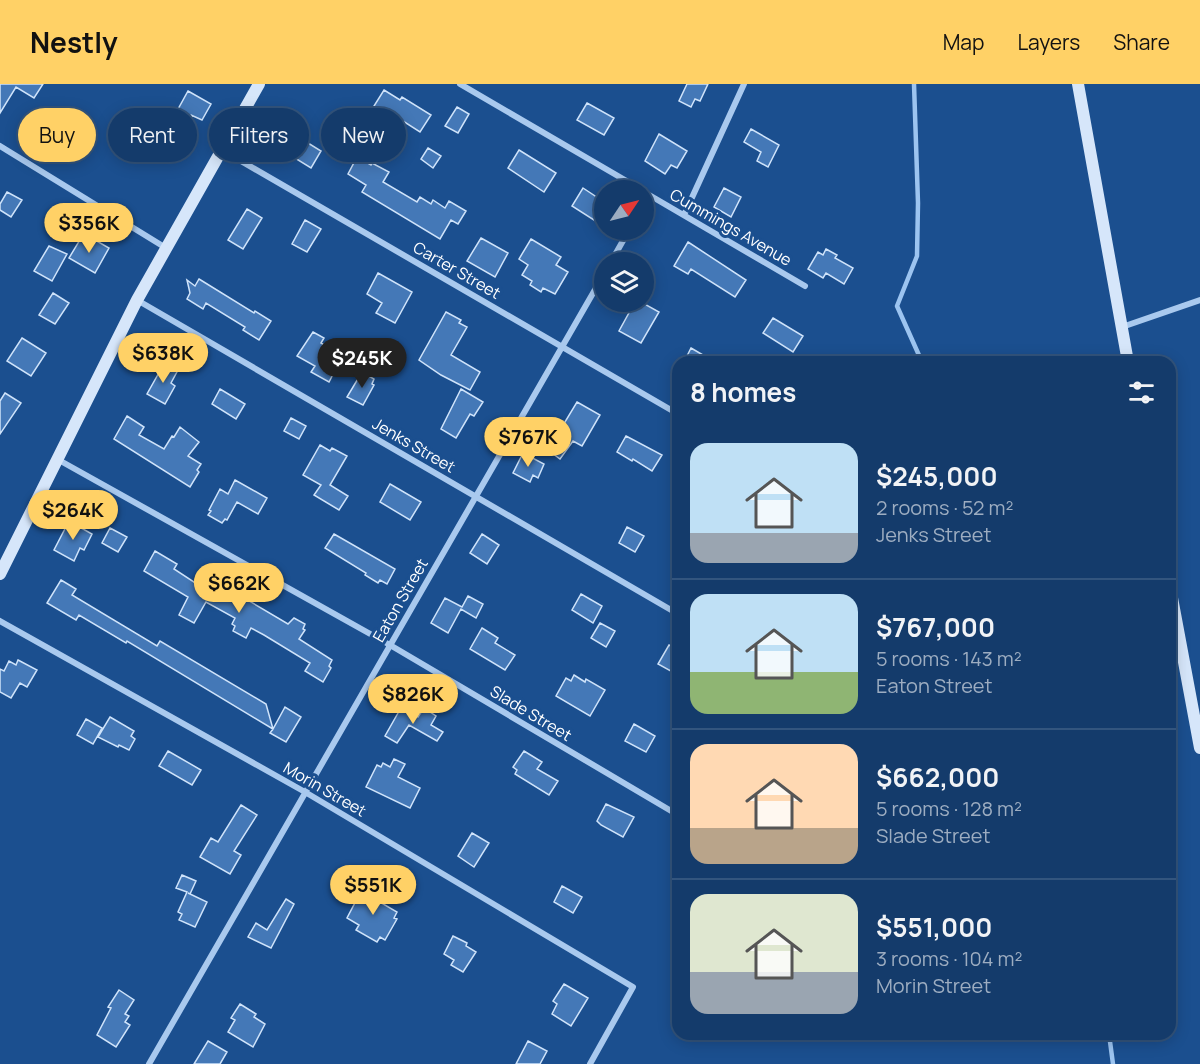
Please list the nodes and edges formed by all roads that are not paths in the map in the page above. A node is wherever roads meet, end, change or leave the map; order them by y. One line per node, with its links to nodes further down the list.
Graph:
1 (259, 84): 5 (main road)
2 (460, 84): 9 (street, Cummings Avenue)
3 (744, 84): 11 (street)
4 (1078, 84): 17 (main road)
5 (246, 108)
6 (0, 146): 12 (street)
7 (215, 162): 12 (main road)
8 (243, 162): 18 (street, Carter Street)
9 (624, 180)
10 (654, 197): 11 (street, Cummings Avenue)
11 (684, 215): 13 (street, Cummings Avenue)
12 (166, 248): 15 (main road)
13 (805, 286)
14 (594, 292): 18 (street, Eaton Street)
15 (137, 300): 21 (main road); 22 (street, Jenks Street)
16 (1200, 300): 17 (street)
17 (1122, 327): 19 (main road)
18 (564, 347): 20 (street, Carter Street); 22 (street, Eaton Street)
19 (1127, 356)
20 (672, 410)
21 (56, 458): 23 (main road); 27 (street, Slade Street)
22 (476, 496): 24 (street, Jenks Street); 27 (street, Eaton Street)
23 (0, 574)
24 (672, 610)
25 (1176, 619): 28 (main road)
26 (0, 621): 29 (street, Morin Street)
27 (390, 645): 29 (street, Eaton Street); 30 (street, Slade Street)
28 (1200, 748)
29 (305, 792): 31 (street, Eaton Street); 32 (street, Morin Street)
30 (672, 811)
31 (149, 1064)
32 (590, 1064)

